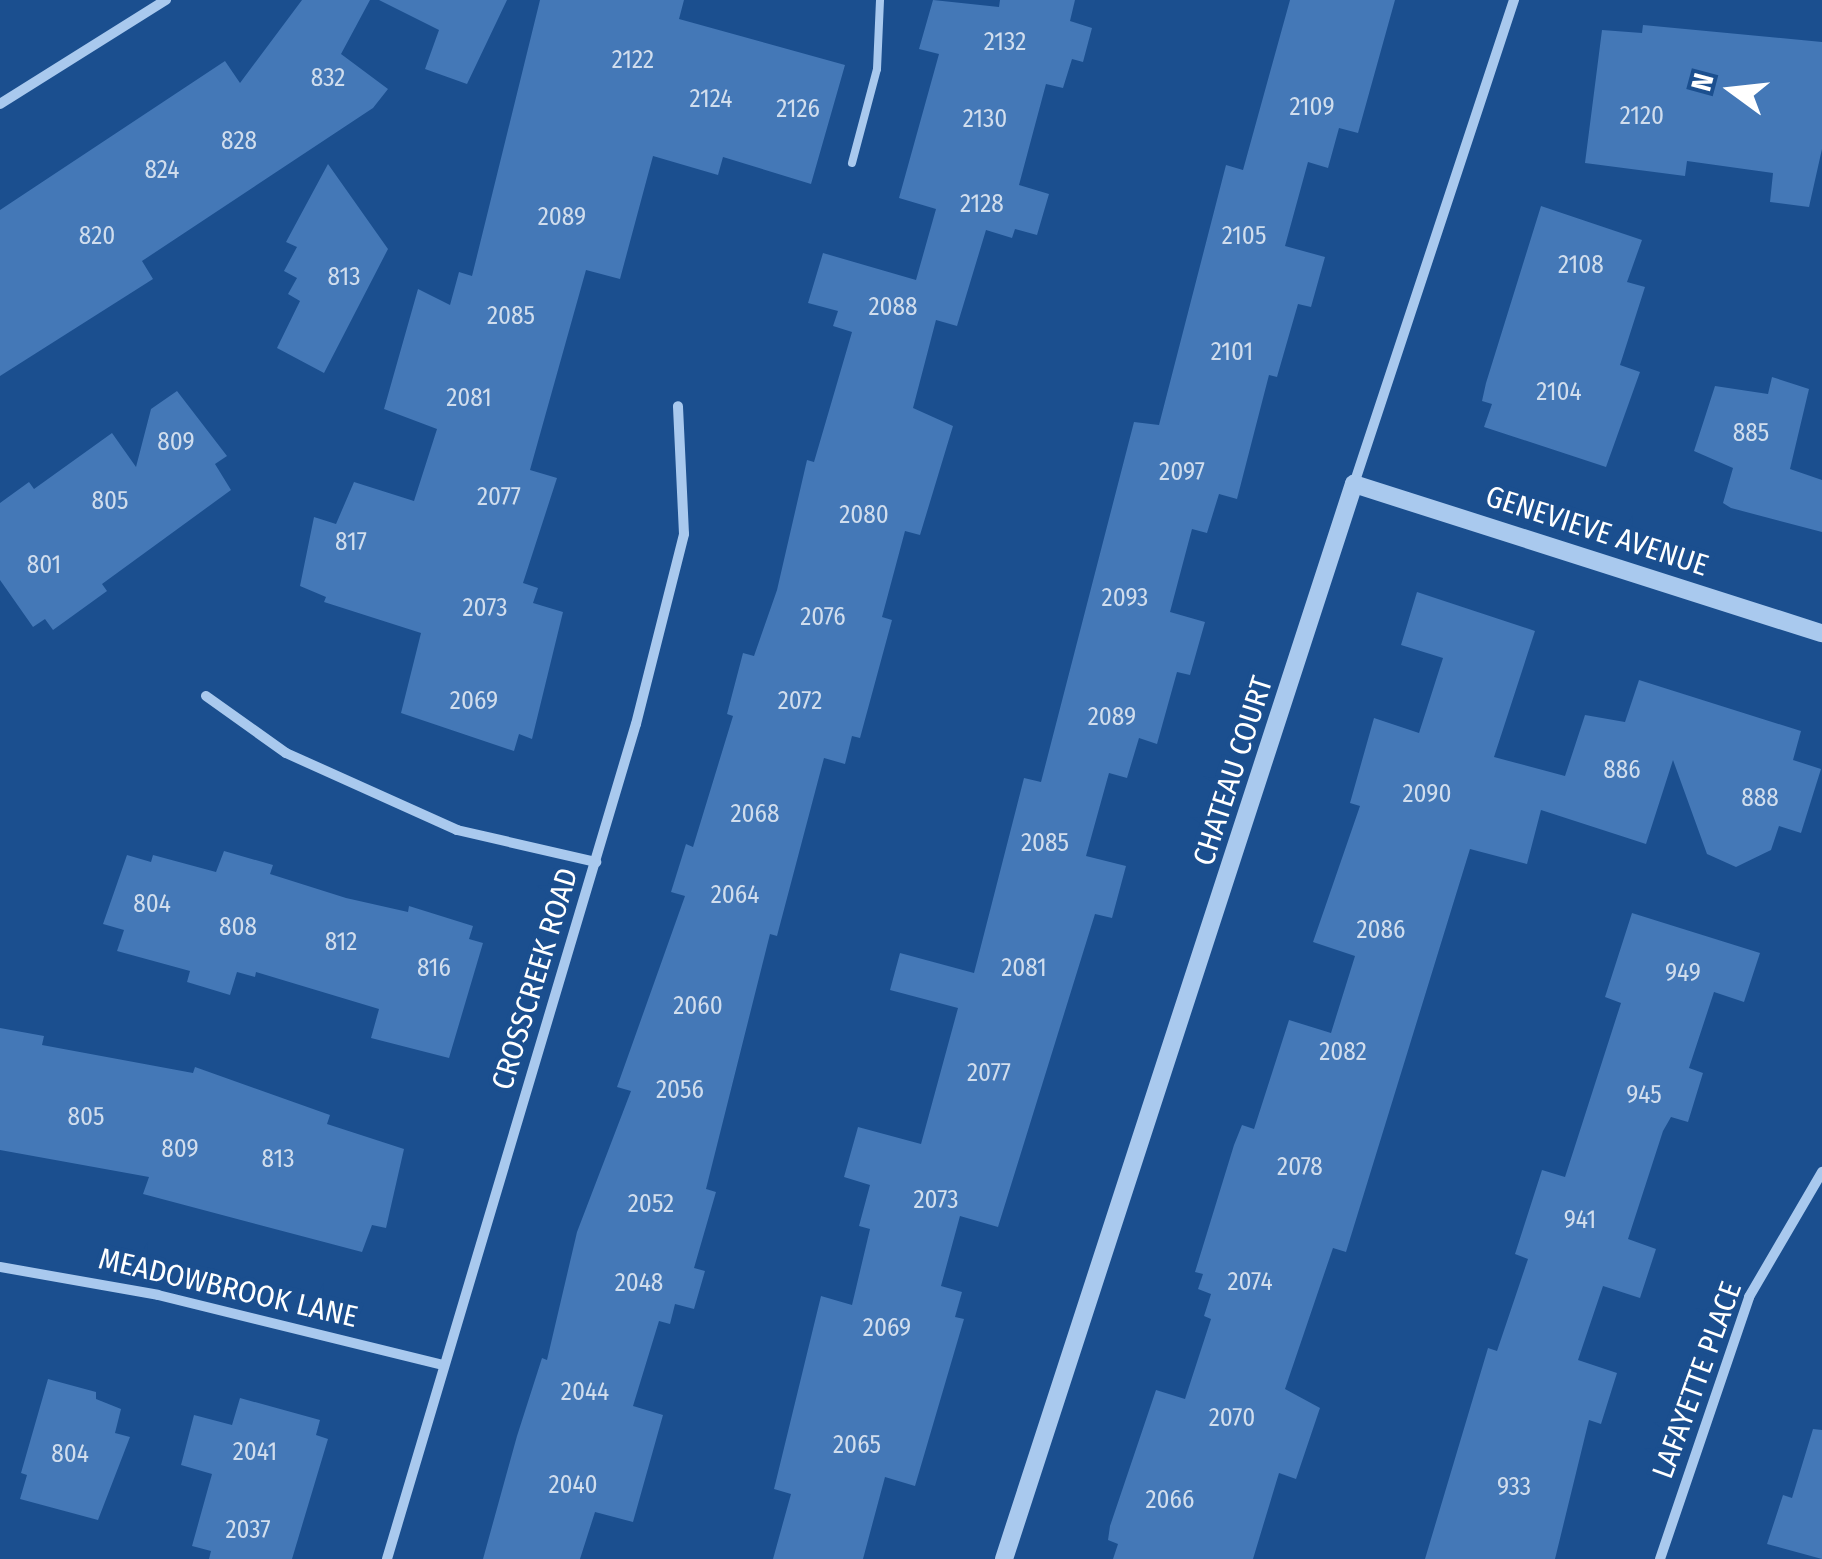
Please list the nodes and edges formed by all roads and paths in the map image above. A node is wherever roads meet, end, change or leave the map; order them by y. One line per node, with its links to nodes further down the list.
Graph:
1 (166, 0): 4 (street)
2 (880, 0): 5 (lane)
3 (1514, 0): 7 (street, CHATEAU COURT)
4 (0, 104)
5 (852, 163)
6 (678, 406): 10 (street, CROSSCREEK ROAD)
7 (1354, 484): 8 (street, GENEVIEVE AVENUE); 15 (street, CHATEAU COURT)
8 (1822, 634)
9 (206, 696): 10 (street)
10 (596, 862): 13 (street, CROSSCREEK ROAD)
11 (1822, 1172): 16 (street, LAFAYETTE PLACE)
12 (0, 1267): 13 (street, MEADOWBROOK LANE)
13 (443, 1365): 14 (street, CROSSCREEK ROAD)
14 (387, 1559)
15 (1004, 1559)
16 (1660, 1559)

